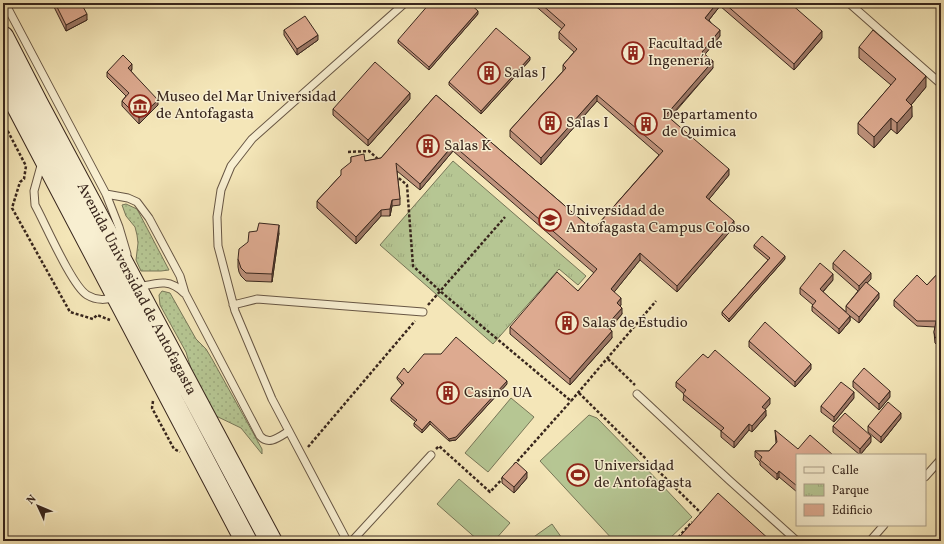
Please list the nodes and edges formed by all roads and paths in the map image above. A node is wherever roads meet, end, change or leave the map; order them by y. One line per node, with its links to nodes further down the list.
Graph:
1 (5, 3): 12 (lane)
2 (405, 3): 18 (lane)
3 (849, 3): 6 (lane)
4 (3, 36): 15 (main road, Avenida Universidad de Antofagasta)
5 (3, 79): 9 (main road, Avenida Universidad de Antofagasta)
6 (941, 84)
7 (3, 122): 20 (path)
8 (348, 152): 10 (path)
9 (43, 156): 15 (main road, Avenida Universidad de Antofagasta); 15 (lane)
10 (385, 166)
11 (391, 170): 14 (path)
12 (106, 194): 15 (lane); 16 (lane)
13 (505, 217): 14 (path)
14 (440, 291): 19 (path); 24 (path)
15 (127, 292): 16 (lane); 34 (main road, Avenida Universidad de Antofagasta); 35 (main road, Avenida Universidad de Antofagasta)
16 (185, 293): 25 (lane)
17 (656, 302): 21 (path)
18 (234, 305): 19 (lane); 25 (lane)
19 (423, 312): 27 (path)
20 (114, 322)
21 (578, 393): 24 (path); 38 (path)
22 (637, 394): 39 (lane)
23 (153, 398): 26 (path)
24 (571, 401): 30 (path)
25 (289, 431): 27 (lane)
26 (185, 455)
27 (301, 455): 36 (lane)
28 (431, 455): 31 (path); 37 (lane)
29 (941, 459): 32 (lane)
30 (510, 470)
31 (506, 475)
32 (926, 476)
33 (883, 526): 40 (lane)
34 (246, 541)
35 (271, 541)
36 (347, 541)
37 (352, 541)
38 (675, 541)
39 (797, 541)
40 (870, 541)

